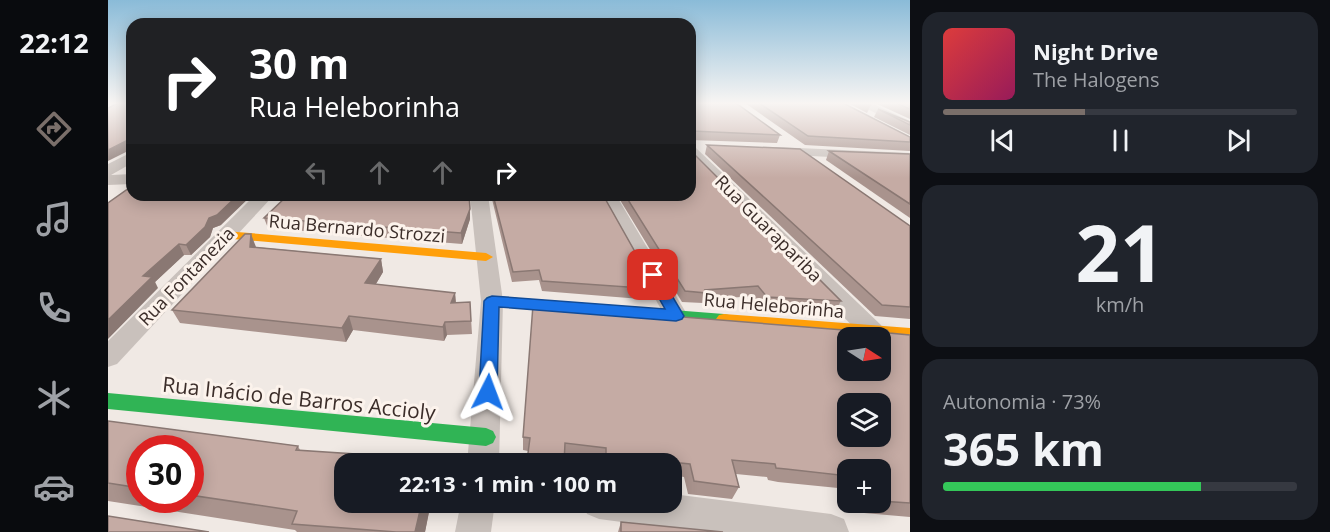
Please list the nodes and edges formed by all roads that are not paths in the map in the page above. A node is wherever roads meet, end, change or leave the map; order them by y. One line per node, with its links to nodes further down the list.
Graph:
1 (777, 134): 5 (street)
2 (712, 147): 3 (street)
3 (696, 148)
4 (757, 150): 5 (street)
5 (801, 152): 7 (street); 9 (street)
6 (696, 154): 22 (street, Rua Guarapariba)
7 (910, 157)
8 (126, 160): 10 (street)
9 (826, 170)
10 (108, 171)
11 (126, 179): 12 (street)
12 (108, 180)
13 (126, 192): 14 (street)
14 (116, 199)
15 (259, 201): 18 (street, Rua Fontanezia)
16 (479, 201): 19 (street)
17 (610, 201): 21 (street)
18 (225, 235): 19 (street, Rua Bernardo Strozzi); 26 (street, Rua Fontanezia)
19 (486, 257): 20 (street)
20 (492, 301): 21 (street, Rua Heleborinha); 28 (street)
21 (676, 316): 23 (street, Rua Heleborinha)
22 (868, 327)
23 (837, 328)
24 (891, 332): 25 (street, Rua Heleborinha)
25 (910, 334)
26 (108, 357)
27 (108, 401): 28 (street, Rua Inácio de Barros Accioly)
28 (486, 437): 29 (street)
29 (484, 453)
30 (476, 513): 32 (street)
31 (682, 513): 33 (street)
32 (473, 532)
33 (831, 532)

